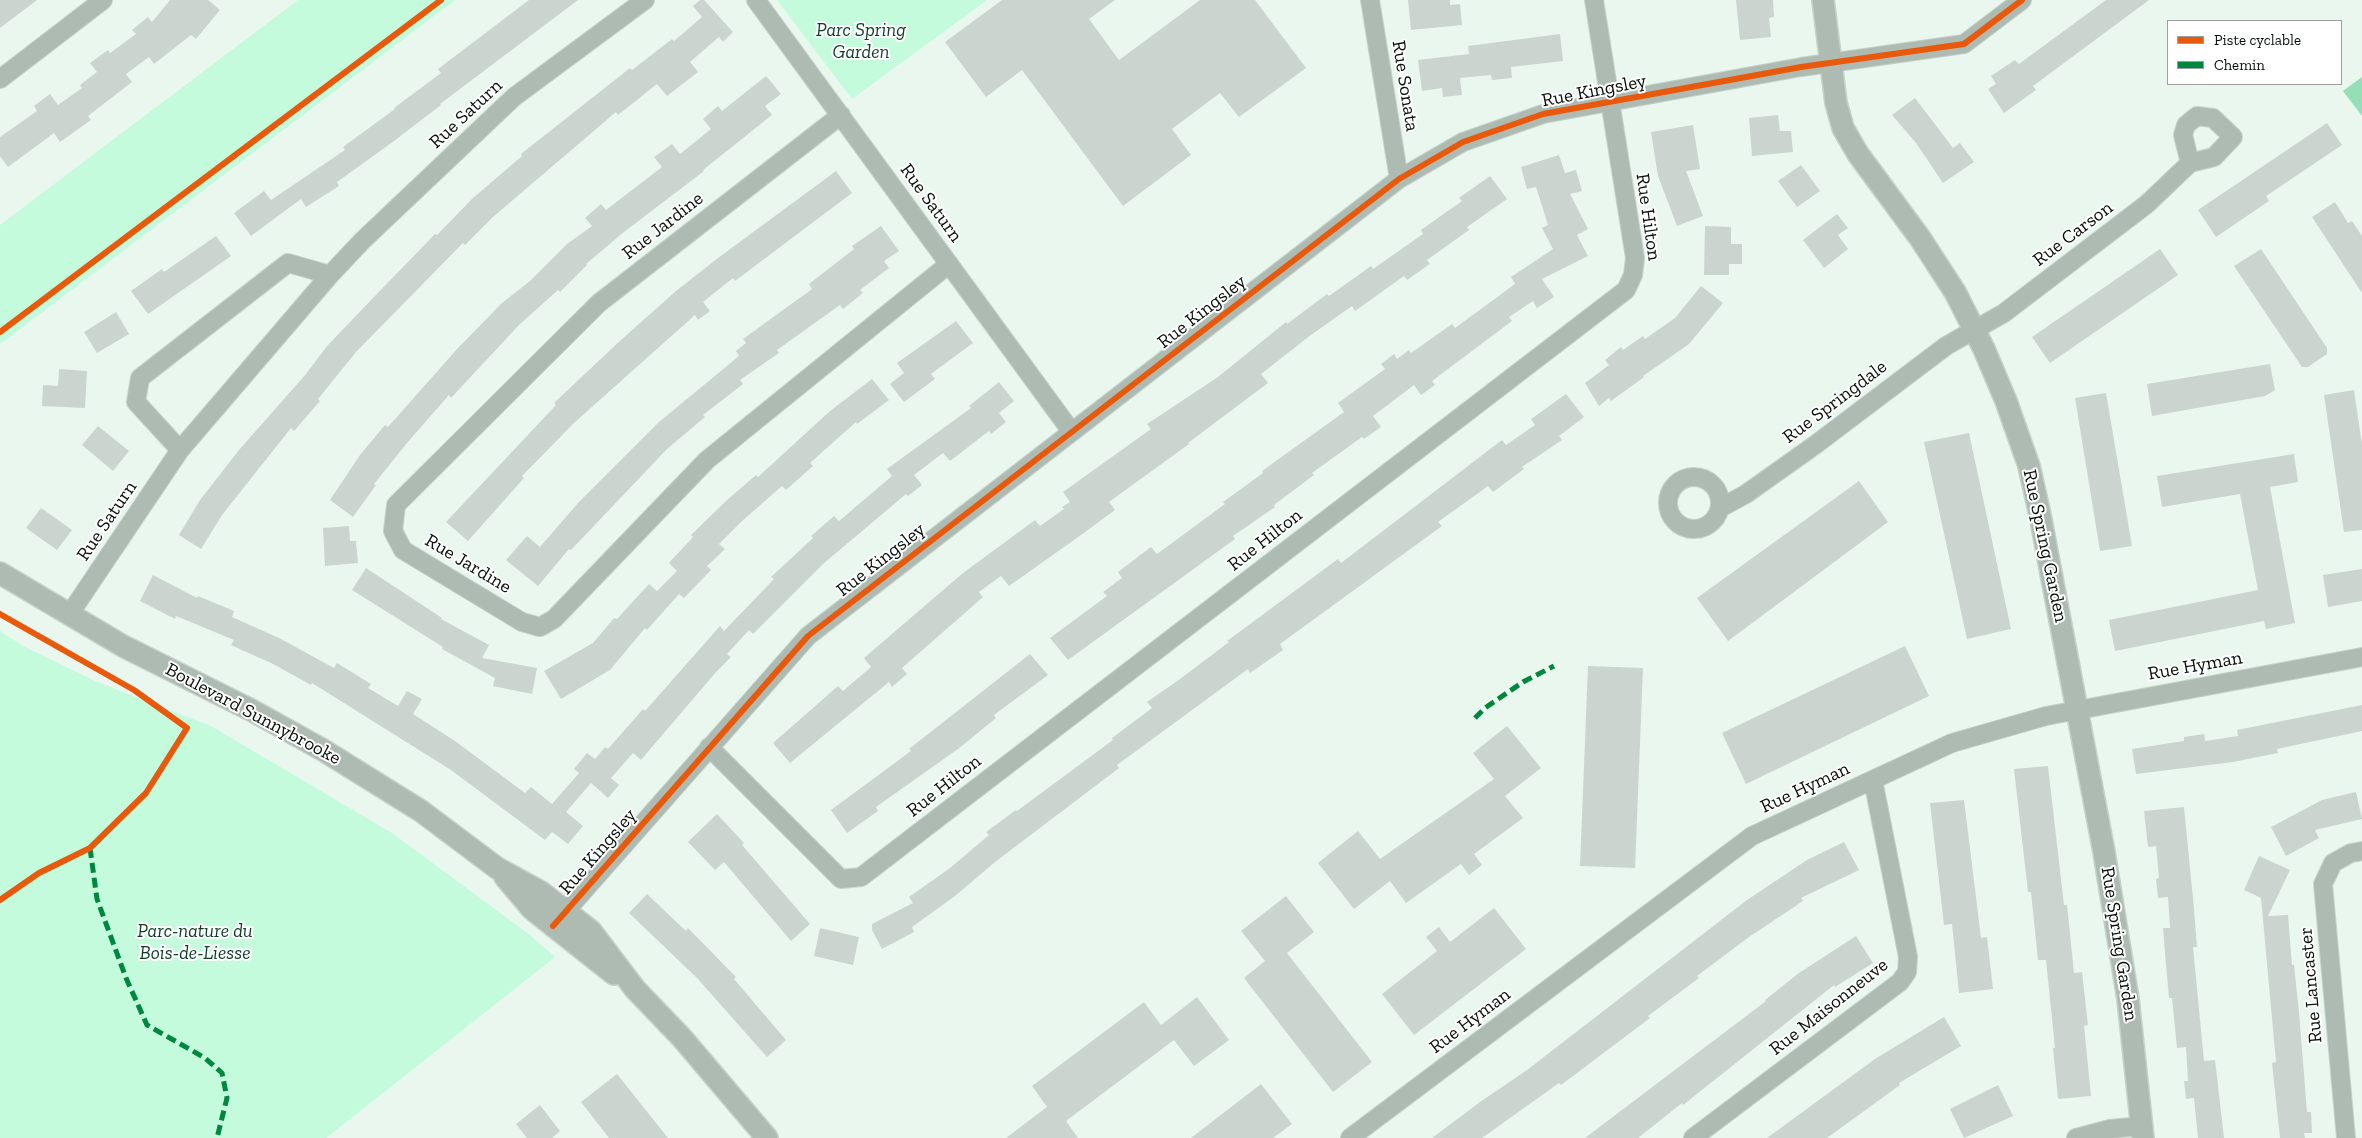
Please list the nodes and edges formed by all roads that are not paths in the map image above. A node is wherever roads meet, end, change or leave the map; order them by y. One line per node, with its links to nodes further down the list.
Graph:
1 (103, 0): 9 (street)
2 (645, 0): 15 (street, Rue Saturn)
3 (756, 0): 11 (street, Rue Saturn)
4 (1370, 0): 13 (street, Rue Sonata)
5 (1594, 0): 10 (street, Rue Hilton)
6 (1823, 0): 8 (street, Rue Spring Garden)
7 (2022, 0): 8 (street, Rue Kingsley)
8 (1831, 63): 10 (street, Rue Kingsley); 16 (street, Rue Spring Garden)
9 (0, 79)
10 (1609, 103): 13 (street, Rue Kingsley); 24 (street, Rue Hilton)
11 (841, 115): 14 (street, Rue Saturn); 14 (street, Rue Jardine)
12 (2190, 163): 16 (street, Rue Carson)
13 (1399, 180): 17 (street, Rue Kingsley)
14 (949, 264): 17 (street, Rue Saturn)
15 (330, 275): 18 (street, Rue Saturn); 18 (street)
16 (1975, 330): 19 (street, Rue Springdale); 23 (street, Rue Spring Garden)
17 (1072, 431): 24 (street, Rue Kingsley)
18 (180, 450): 21 (street, Rue Saturn)
19 (1720, 508)
20 (0, 573): 21 (street, Boulevard Sunnybrooke)
21 (69, 615): 27 (street, Boulevard Sunnybrooke)
22 (2362, 657): 23 (street, Rue Hyman)
23 (2078, 710): 25 (street, Rue Hyman); 28 (street, Rue Spring Garden)
24 (709, 747): 27 (street, Rue Kingsley)
25 (1873, 780): 31 (street, Rue Hyman); 32 (street, Rue Maisonneuve)
26 (2362, 851): 29 (street, Rue Lancaster)
27 (559, 919): 30 (street, Boulevard Sunnybrooke)
28 (2142, 1132): 33 (street)
29 (2351, 1136)
30 (767, 1138)
31 (1350, 1138)
32 (1693, 1138)
33 (2076, 1138)

